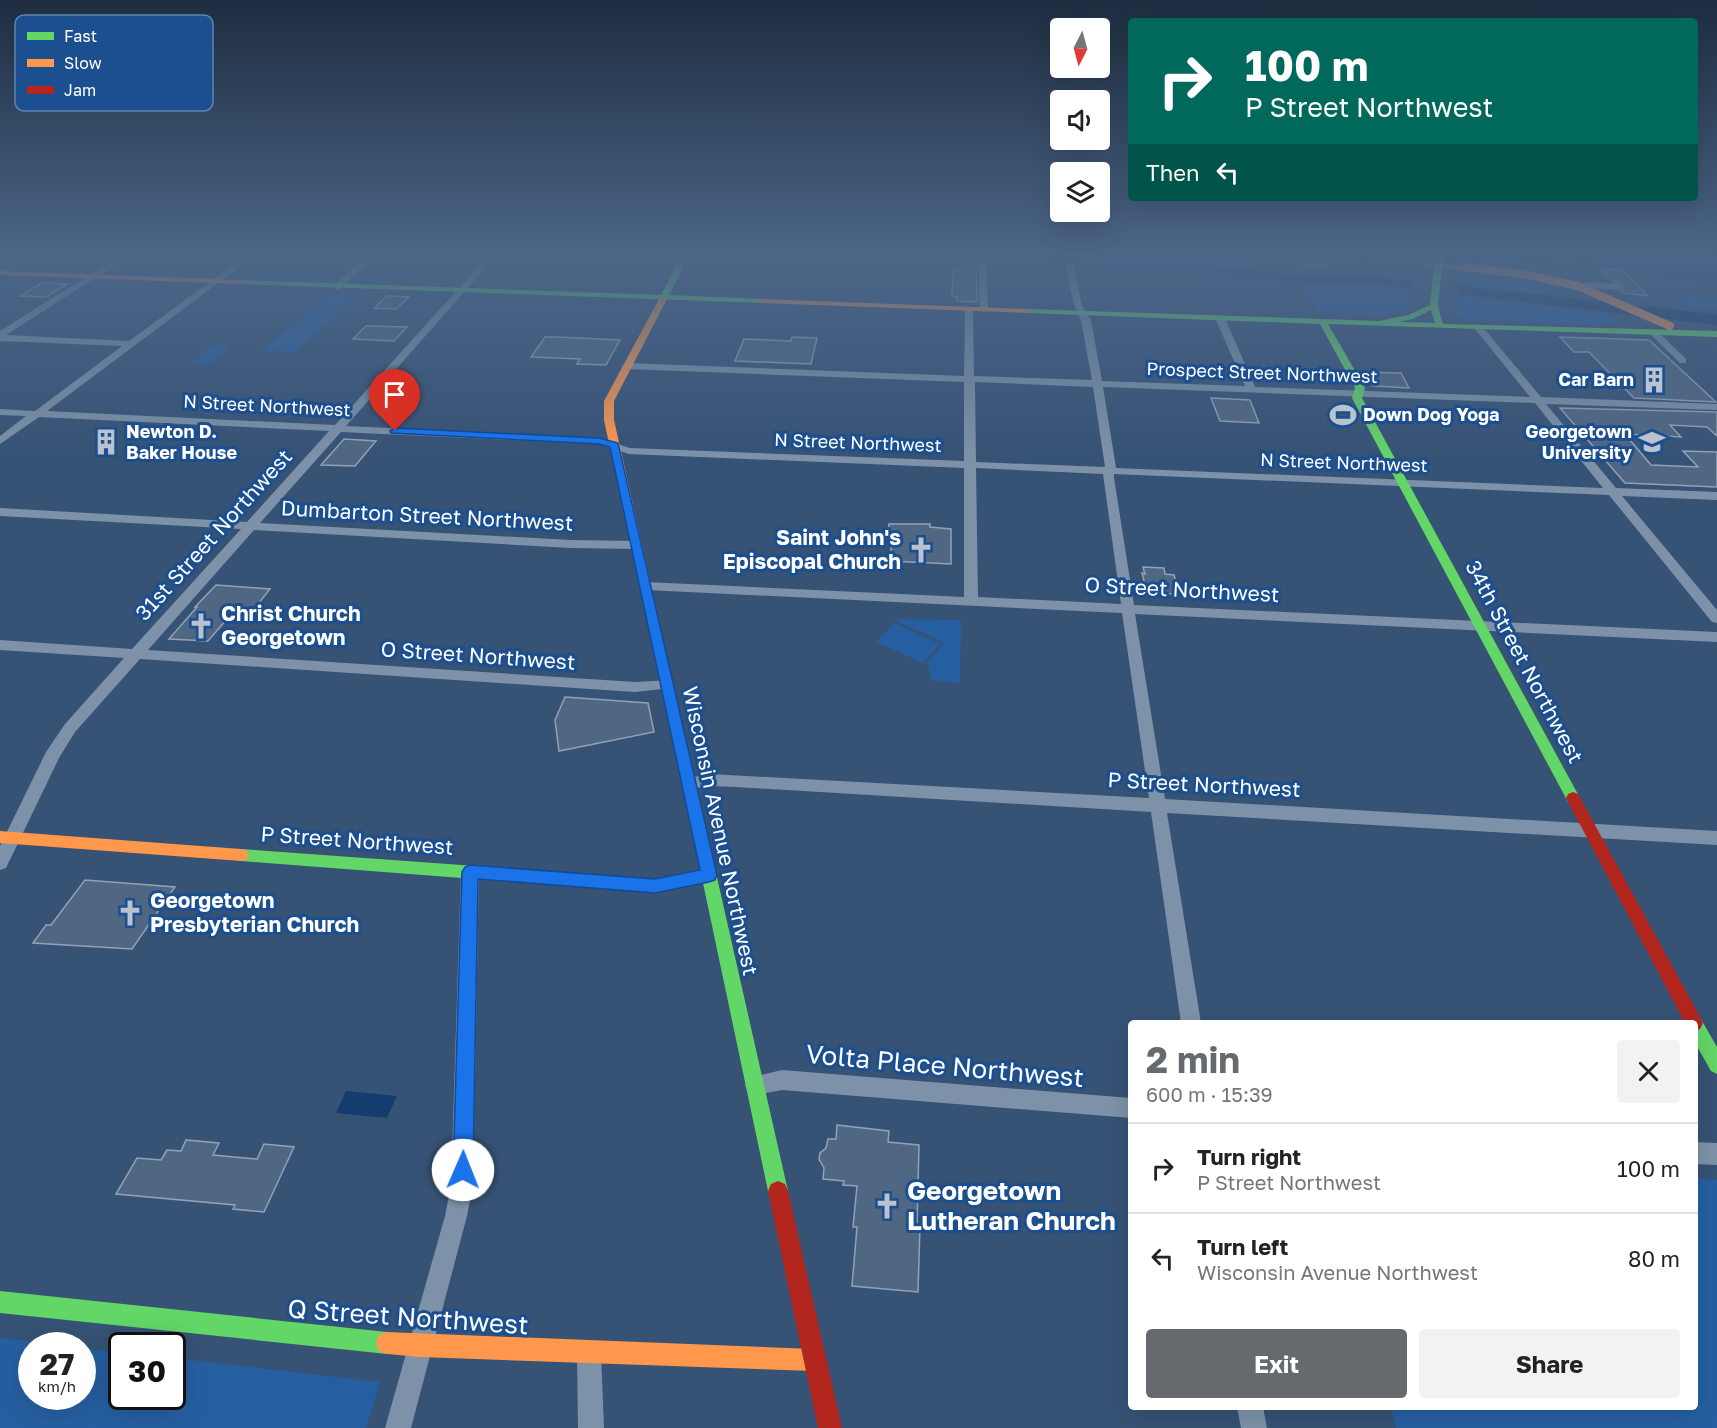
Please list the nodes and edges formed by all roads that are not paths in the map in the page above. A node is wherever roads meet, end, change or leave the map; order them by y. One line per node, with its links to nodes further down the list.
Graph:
1 (21, 324): 19 (street)
2 (159, 324): 20 (street)
3 (431, 324): 31 (street, 31st Street Northwest)
4 (650, 324): 22 (main road, Wisconsin Avenue Northwest)
5 (969, 324): 23 (street)
6 (1087, 324): 24 (street)
7 (1222, 324): 25 (street)
8 (1323, 324): 26 (main road, 34th Street Northwest)
9 (1394, 324): 14 (main road)
10 (1473, 324): 15 (main road)
11 (1622, 324): 16 (main road)
12 (1638, 324): 17 (main road)
13 (1663, 324): 18 (main road, bridge)
14 (1440, 326): 15 (main road)
15 (1484, 327): 16 (main road); 27 (street)
16 (1607, 331): 17 (main road)
17 (1653, 332): 18 (main road); 21 (street)
18 (1716, 336)
19 (0, 337): 20 (street)
20 (131, 344): 30 (street)
21 (1683, 361)
22 (627, 366): 23 (street, Prospect Street Northwest); 33 (main road, Wisconsin Avenue Northwest)
23 (969, 379): 24 (street, Prospect Street Northwest); 34 (street)
24 (1098, 384): 25 (street, Prospect Street Northwest); 35 (street)
25 (1251, 389): 26 (street, Prospect Street Northwest)
26 (1359, 393): 27 (street, Prospect Street Northwest); 36 (main road, 34th Street Northwest)
27 (1537, 400): 28 (street, Prospect Street Northwest); 37 (street)
28 (1717, 407)
29 (0, 412): 30 (street, N Street Northwest)
30 (37, 414): 31 (street, N Street Northwest); 32 (street)
31 (337, 428): 33 (street, N Street Northwest); 40 (street, 31st Street Northwest)
32 (0, 441)
33 (615, 445): 34 (street, N Street Northwest); 41 (main road, Wisconsin Avenue Northwest)
34 (969, 465): 35 (street, N Street Northwest); 43 (street)
35 (1109, 471): 36 (street, N Street Northwest); 44 (street)
36 (1403, 483): 37 (street, N Street Northwest); 46 (main road, 34th Street Northwest)
37 (1611, 492): 38 (street, N Street Northwest); 45 (street)
38 (1717, 496)
39 (0, 512): 40 (street, Dumbarton Street Northwest)
40 (250, 525): 41 (street, Dumbarton Street Northwest); 49 (street, 31st Street Northwest)
41 (636, 545): 42 (main road, Wisconsin Avenue Northwest)
42 (646, 586): 43 (street, O Street Northwest); 50 (main road, Wisconsin Avenue Northwest)
43 (971, 600): 44 (street, O Street Northwest)
44 (1127, 608): 46 (street, O Street Northwest); 52 (street)
45 (1717, 619)
46 (1481, 626): 47 (street, O Street Northwest); 53 (main road, 34th Street Northwest)
47 (1717, 637)
48 (0, 645): 49 (street, O Street Northwest)
49 (134, 653): 50 (street, O Street Northwest); 54 (street, 31st Street Northwest)
50 (667, 684): 51 (main road, Wisconsin Avenue Northwest)
51 (689, 783): 52 (street, P Street Northwest); 58 (main road, Wisconsin Avenue Northwest)
52 (1158, 805): 53 (street, P Street Northwest); 59 (street)
53 (1590, 831): 55 (street, P Street Northwest); 60 (main road, 34th Street Northwest)
54 (6, 837): 56 (street, 31st Street Northwest); 57 (main road, P Street Northwest)
55 (1717, 838)
56 (0, 863)
57 (470, 872): 58 (main road, P Street Northwest); 68 (street)
58 (709, 875): 63 (main road, Wisconsin Avenue Northwest)
59 (1191, 1020)
60 (1693, 1020)
61 (1698, 1030): 62 (main road, 34th Street Northwest)
62 (1717, 1065)
63 (755, 1085): 64 (street, Volta Place Northwest); 70 (main road, Wisconsin Avenue Northwest)
64 (1128, 1108)
65 (1698, 1153): 66 (street)
66 (1717, 1154)
67 (0, 1302): 68 (main road, Q Street Northwest)
68 (420, 1346): 69 (main road, Q Street Northwest); 72 (street)
69 (589, 1352): 70 (main road, Q Street Northwest); 73 (street)
70 (814, 1360): 74 (main road, Wisconsin Avenue Northwest)
71 (1251, 1410): 75 (street)
72 (398, 1428)
73 (591, 1428)
74 (830, 1428)
75 (1254, 1428)

